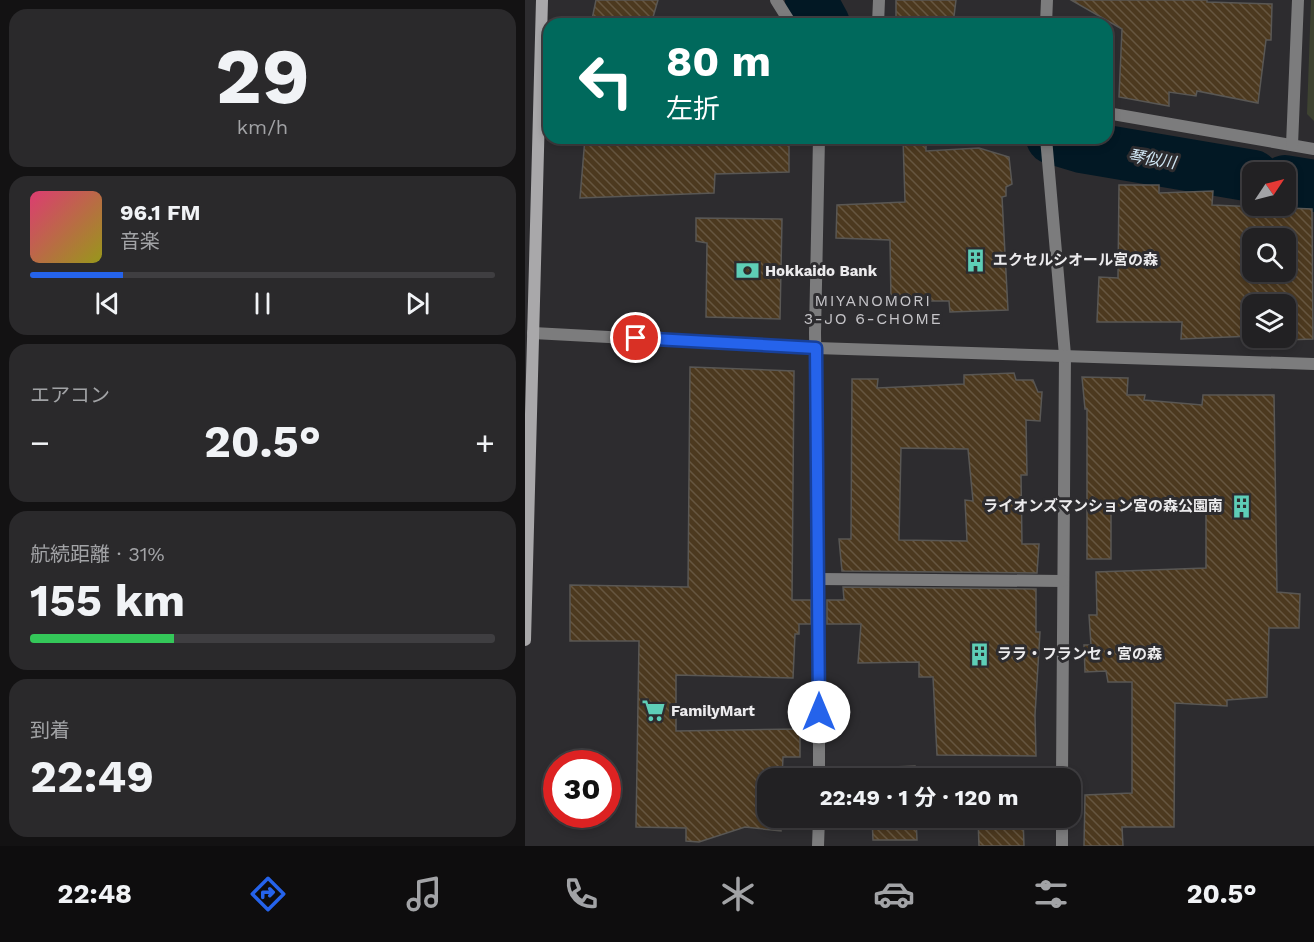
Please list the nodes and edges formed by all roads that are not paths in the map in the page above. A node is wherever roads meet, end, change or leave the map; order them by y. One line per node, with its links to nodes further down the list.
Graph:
1 (542, 0): 14 (main road)
2 (776, 0): 6 (street)
3 (879, 0): 7 (street)
4 (1047, 0): 8 (street)
5 (1298, 0): 12 (street)
6 (787, 18)
7 (878, 18)
8 (1046, 18)
9 (1113, 114): 12 (street)
10 (819, 144): 15 (street)
11 (1047, 144): 16 (street)
12 (1292, 145): 13 (street)
13 (1314, 149)
14 (533, 333): 15 (street); 20 (main road)
15 (816, 348): 16 (street); 18 (street)
16 (1065, 355): 17 (street); 19 (street)
17 (1314, 364)
18 (819, 579): 19 (street); 21 (street)
19 (1063, 581): 22 (street)
20 (525, 640)
21 (819, 768)
22 (1062, 768)
23 (819, 828): 25 (street)
24 (1062, 828): 26 (street)
25 (819, 846)
26 (1062, 846)

